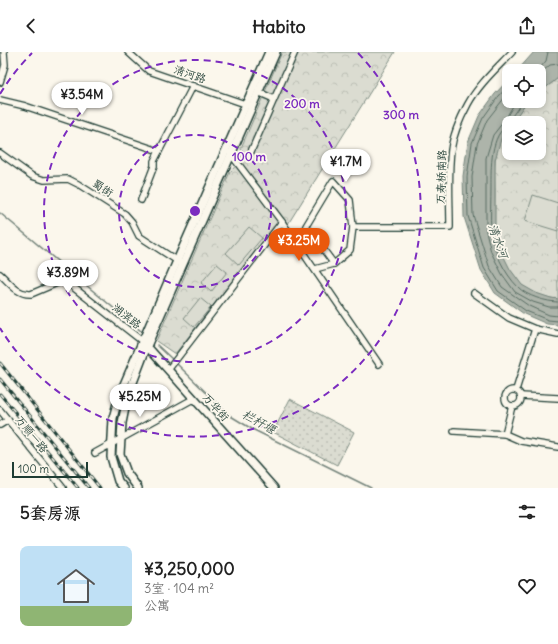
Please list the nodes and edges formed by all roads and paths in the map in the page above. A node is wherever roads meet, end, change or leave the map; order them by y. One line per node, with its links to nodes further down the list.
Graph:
1 (4, 52): 7 (street)
2 (128, 52): 8 (street, 清河路)
3 (269, 52): 12 (street)
4 (276, 52): 9 (street)
5 (295, 52): 10 (street)
6 (512, 52): 19 (street, 万寿桥南路)
7 (0, 82)
8 (193, 86): 12 (street, 清河路); 13 (street)
9 (258, 92): 10 (street); 12 (street)
10 (274, 99): 16 (street)
11 (0, 100): 13 (street)
12 (249, 105): 15 (street)
13 (159, 151): 17 (street)
14 (0, 152): 20 (street, 蜀街)
15 (228, 152): 18 (street); 20 (street)
16 (249, 156)
17 (141, 200)
18 (282, 222): 22 (street); 29 (street)
19 (353, 227): 21 (street); 21 (street)
20 (180, 263): 27 (street)
21 (334, 264): 22 (street)
22 (314, 270): 28 (street)
23 (0, 274): 27 (street, 湖滨路)
24 (474, 293): 25 (street)
25 (536, 329): 26 (street); 30 (street)
26 (558, 334)
27 (144, 343): 29 (street, 万华街); 40 (street); 41 (street)
28 (380, 364)
29 (168, 370): 33 (street, 万华街)
30 (516, 390): 31 (street); 34 (street)
31 (521, 396): 32 (street); 34 (street)
32 (558, 398)
33 (194, 399): 40 (street); 47 (street, 万华街)
34 (512, 406): 39 (street)
35 (0, 410): 36 (street, 万顺一路)
36 (8, 420): 37 (street); 44 (street, 万顺一路)
37 (0, 425)
38 (454, 430): 39 (street)
39 (505, 434): 42 (street)
40 (121, 439): 41 (street); 46 (street)
41 (112, 444): 43 (street); 45 (street)
42 (558, 447)
43 (95, 453)
44 (63, 488)
45 (124, 488)
46 (138, 488)
47 (274, 488)

